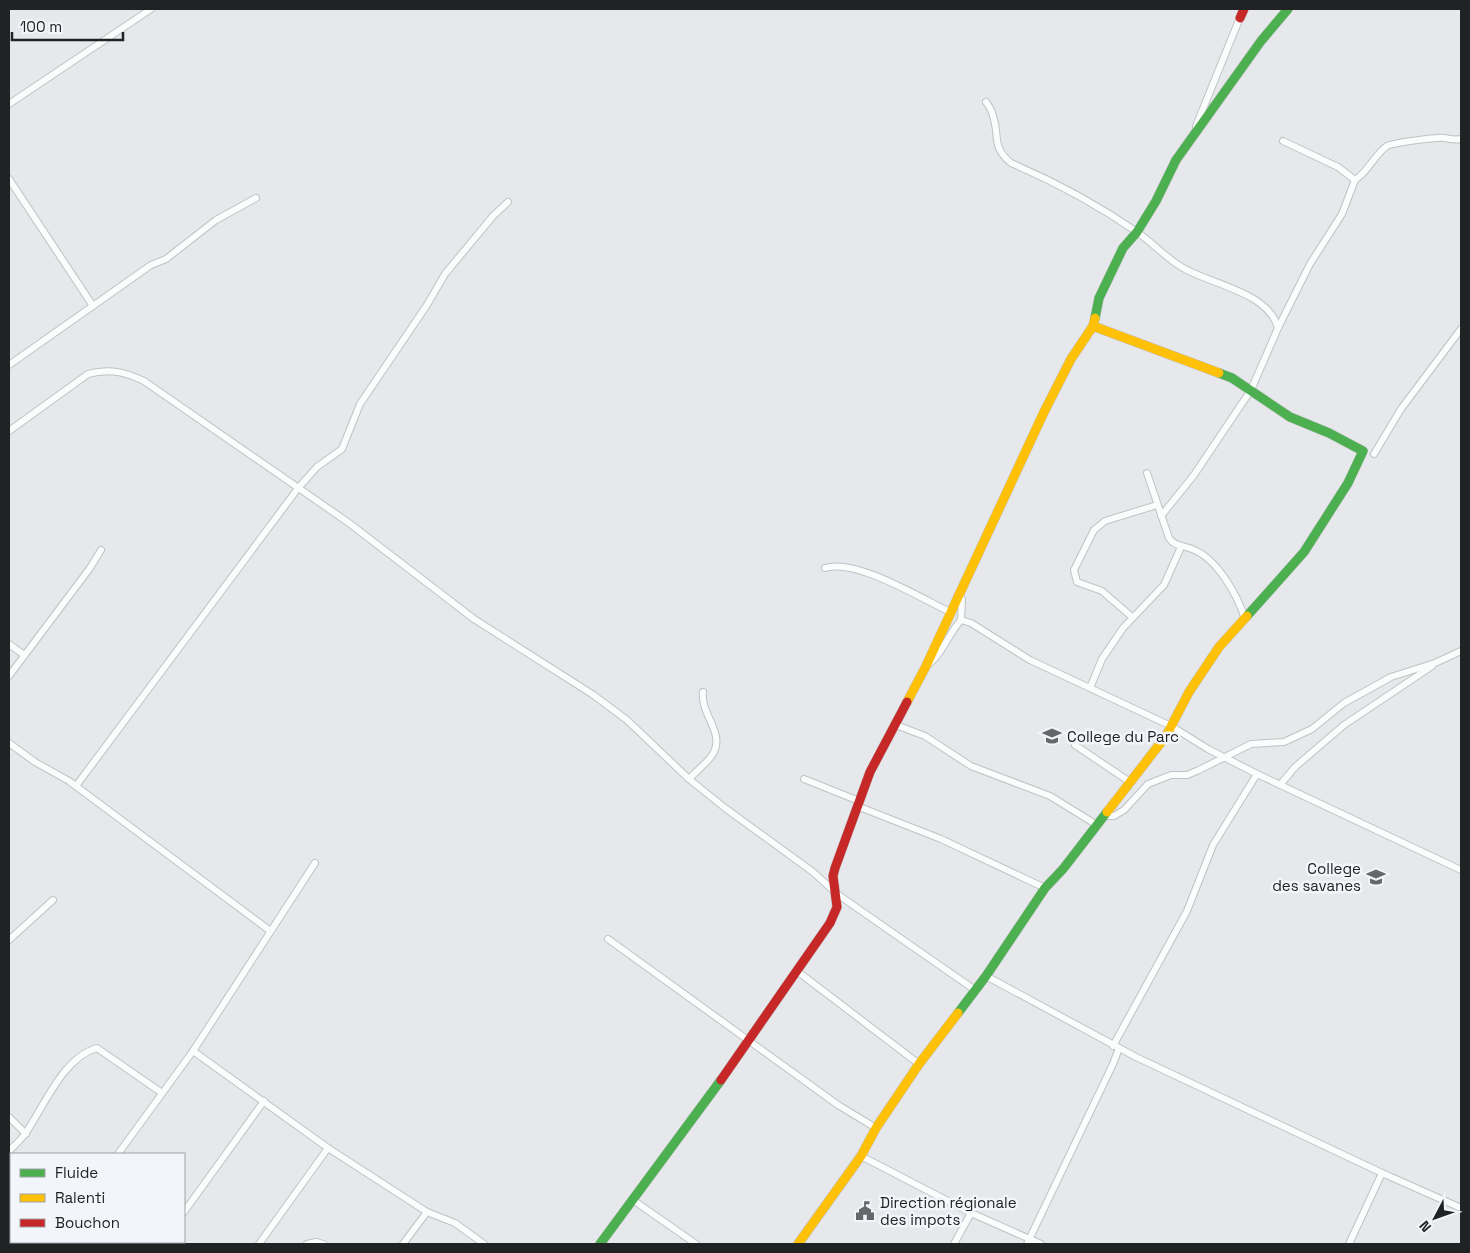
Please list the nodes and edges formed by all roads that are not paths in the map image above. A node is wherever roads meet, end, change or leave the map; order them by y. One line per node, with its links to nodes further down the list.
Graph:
1 (151, 9): 5 (street)
2 (1288, 9): 6 (street)
3 (1242, 12): 6 (street)
4 (986, 102): 13 (street)
5 (9, 104)
6 (1193, 134): 13 (street)
7 (1461, 138): 10 (street)
8 (1283, 141): 10 (street)
9 (9, 180): 14 (street)
10 (1354, 180): 16 (street)
11 (256, 198): 14 (street)
12 (508, 202): 23 (street)
13 (1137, 232): 15 (street); 16 (street)
14 (93, 306): 18 (street)
15 (1092, 326): 19 (street); 29 (street)
16 (1278, 328): 19 (street)
17 (1461, 329): 21 (street)
18 (9, 365)
19 (1251, 390): 25 (street); 32 (street)
20 (9, 431): 23 (street)
21 (1374, 454)
22 (1147, 473): 24 (street)
23 (299, 488): 48 (street); 52 (street)
24 (1157, 505): 25 (street); 31 (street)
25 (1161, 516): 26 (street)
26 (1181, 547): 31 (street); 32 (street)
27 (101, 550): 36 (street)
28 (825, 568): 30 (street)
29 (957, 596): 30 (street); 33 (street)
30 (950, 612): 38 (street)
31 (1132, 617): 40 (street)
32 (1245, 619): 43 (street)
33 (961, 620): 38 (street); 40 (street)
34 (9, 644): 36 (street)
35 (1461, 651): 37 (street)
36 (24, 655): 39 (street)
37 (1435, 664): 46 (street); 51 (street)
38 (926, 666): 42 (street)
39 (9, 676)
40 (1090, 688): 43 (street)
41 (703, 692): 48 (street)
42 (896, 724): 53 (street); 55 (street)
43 (1171, 726): 46 (street); 50 (street)
44 (9, 743): 52 (street)
45 (1075, 745): 50 (street)
46 (1226, 757): 47 (street); 54 (street)
47 (1257, 774): 51 (street); 68 (street)
48 (689, 779): 59 (street)
49 (804, 780): 53 (street)
50 (1130, 782): 54 (street)
51 (1280, 785): 57 (street)
52 (76, 786): 61 (street)
53 (858, 804): 58 (street); 59 (street)
54 (1104, 816): 55 (street)
55 (1097, 825): 58 (street)
56 (315, 863): 61 (street)
57 (1461, 870)
58 (1045, 888): 65 (street)
59 (837, 894): 64 (street); 66 (street)
60 (53, 900): 63 (street)
61 (269, 930): 69 (street)
62 (608, 938): 67 (street)
63 (9, 940)
64 (797, 972): 67 (street); 70 (street)
65 (986, 976): 66 (street); 68 (street)
66 (975, 990): 70 (street)
67 (747, 1040): 74 (street); 81 (street)
68 (1116, 1047): 80 (street); 86 (street)
69 (193, 1051): 71 (street); 72 (street)
70 (919, 1064): 74 (street)
71 (162, 1093): 75 (street); 78 (street)
72 (264, 1101): 76 (street); 83 (street)
73 (9, 1117): 75 (street)
74 (876, 1128): 79 (street)
75 (26, 1134): 77 (street)
76 (328, 1148): 84 (street); 88 (street)
77 (9, 1151)
78 (119, 1153)
79 (860, 1156): 85 (street); 87 (street)
80 (1382, 1173): 82 (street); 97 (street)
81 (633, 1200): 93 (street); 94 (street)
82 (1461, 1208)
83 (185, 1211)
84 (427, 1212): 91 (street); 92 (street)
85 (971, 1213): 86 (street); 95 (street)
86 (1028, 1242): 96 (street)
87 (802, 1243)
88 (258, 1244)
89 (307, 1244): 90 (street)
90 (323, 1244)
91 (403, 1244)
92 (484, 1244)
93 (600, 1244)
94 (696, 1244)
95 (954, 1244)
96 (1041, 1244)
97 (1349, 1244)

